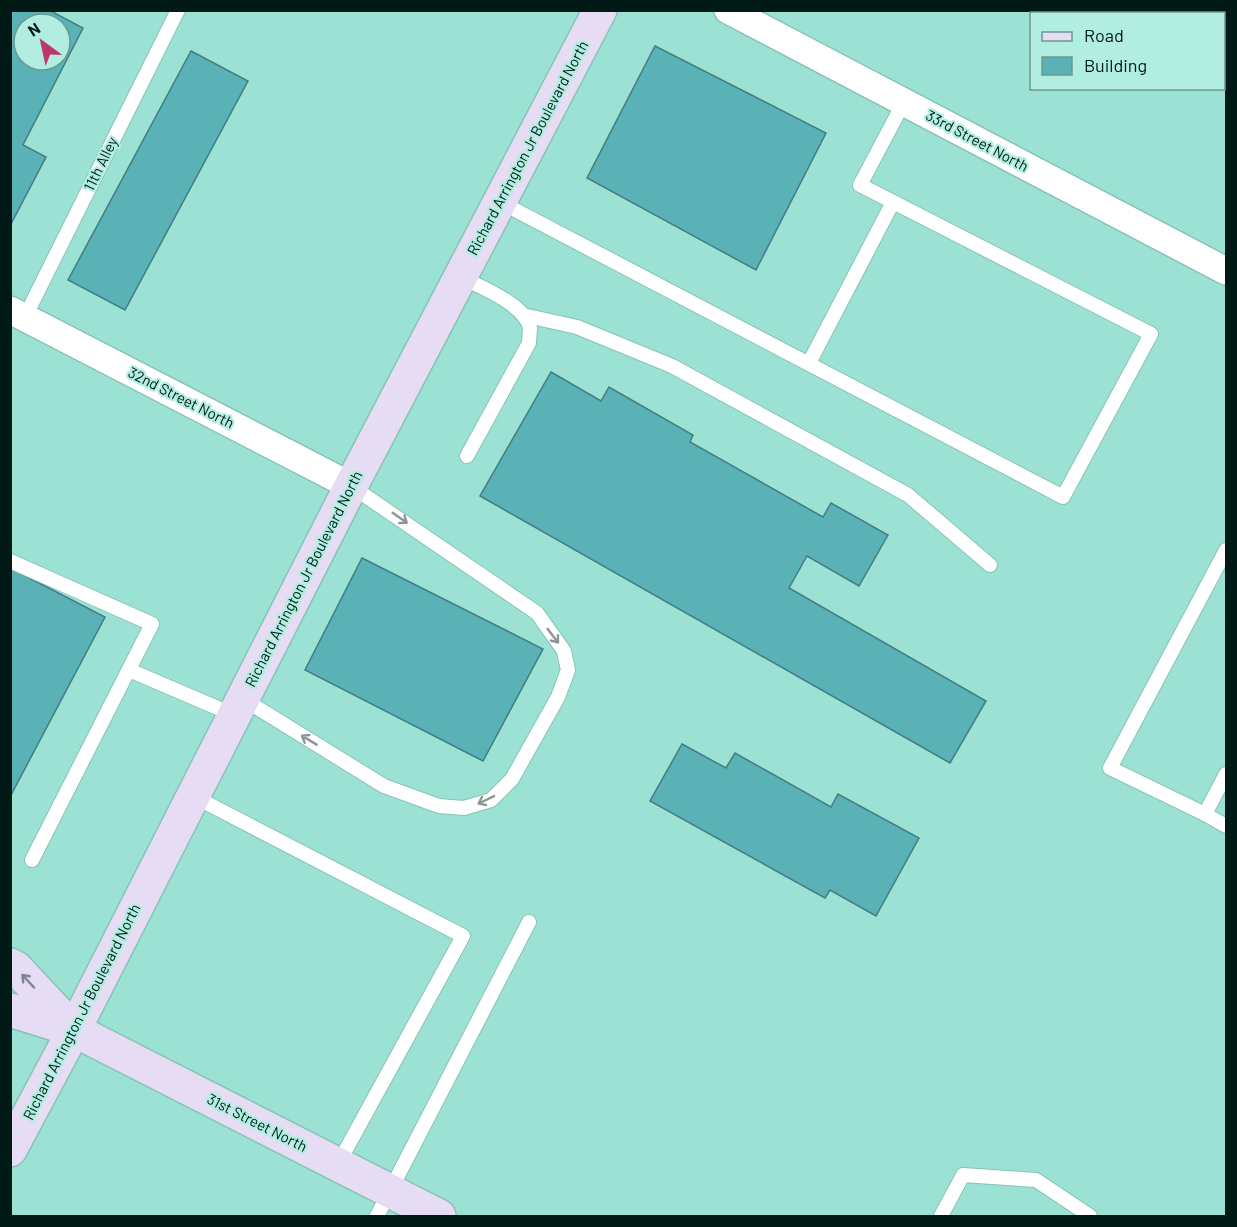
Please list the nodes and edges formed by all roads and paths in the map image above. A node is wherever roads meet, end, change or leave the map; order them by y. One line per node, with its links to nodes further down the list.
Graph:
1 (178, 10): 9 (lane, 11th Alley)
2 (600, 10): 5 (street, Richard Arrington Jr Boulevard North)
3 (728, 10): 4 (street, 33rd Street North)
4 (904, 102): 6 (lane); 7 (street, 33rd Street North)
5 (500, 202): 8 (street, Richard Arrington Jr Boulevard North); 11 (lane)
6 (892, 202): 11 (lane); 11 (lane)
7 (1227, 271)
8 (461, 277): 10 (lane); 13 (street, Richard Arrington Jr Boulevard North)
9 (18, 314): 13 (street, 32nd Street North)
10 (523, 315): 12 (lane); 16 (lane)
11 (809, 363)
12 (467, 456)
13 (351, 486): 18 (street, Richard Arrington Jr Boulevard North); 18 (lane, one-way to 18)
14 (1227, 549): 21 (lane)
15 (10, 561): 17 (lane)
16 (990, 565)
17 (129, 670): 18 (lane); 23 (lane)
18 (238, 707): 20 (street, Richard Arrington Jr Boulevard North)
19 (1227, 774): 21 (lane)
20 (193, 796): 27 (street, Richard Arrington Jr Boulevard North); 29 (lane)
21 (1205, 814): 22 (lane)
22 (1227, 826)
23 (32, 860)
24 (529, 922): 30 (lane)
25 (10, 965): 27 (street, 31st Street North, one-way to 25)
26 (10, 1010): 27 (street, 31st Street North)
27 (74, 1030): 28 (street, Richard Arrington Jr Boulevard North); 29 (street, 31st Street North)
28 (10, 1150)
29 (338, 1164): 30 (street, 31st Street North)
30 (384, 1204): 31 (street, 31st Street North)
31 (440, 1216)
32 (941, 1216): 33 (lane)
33 (1090, 1216)

